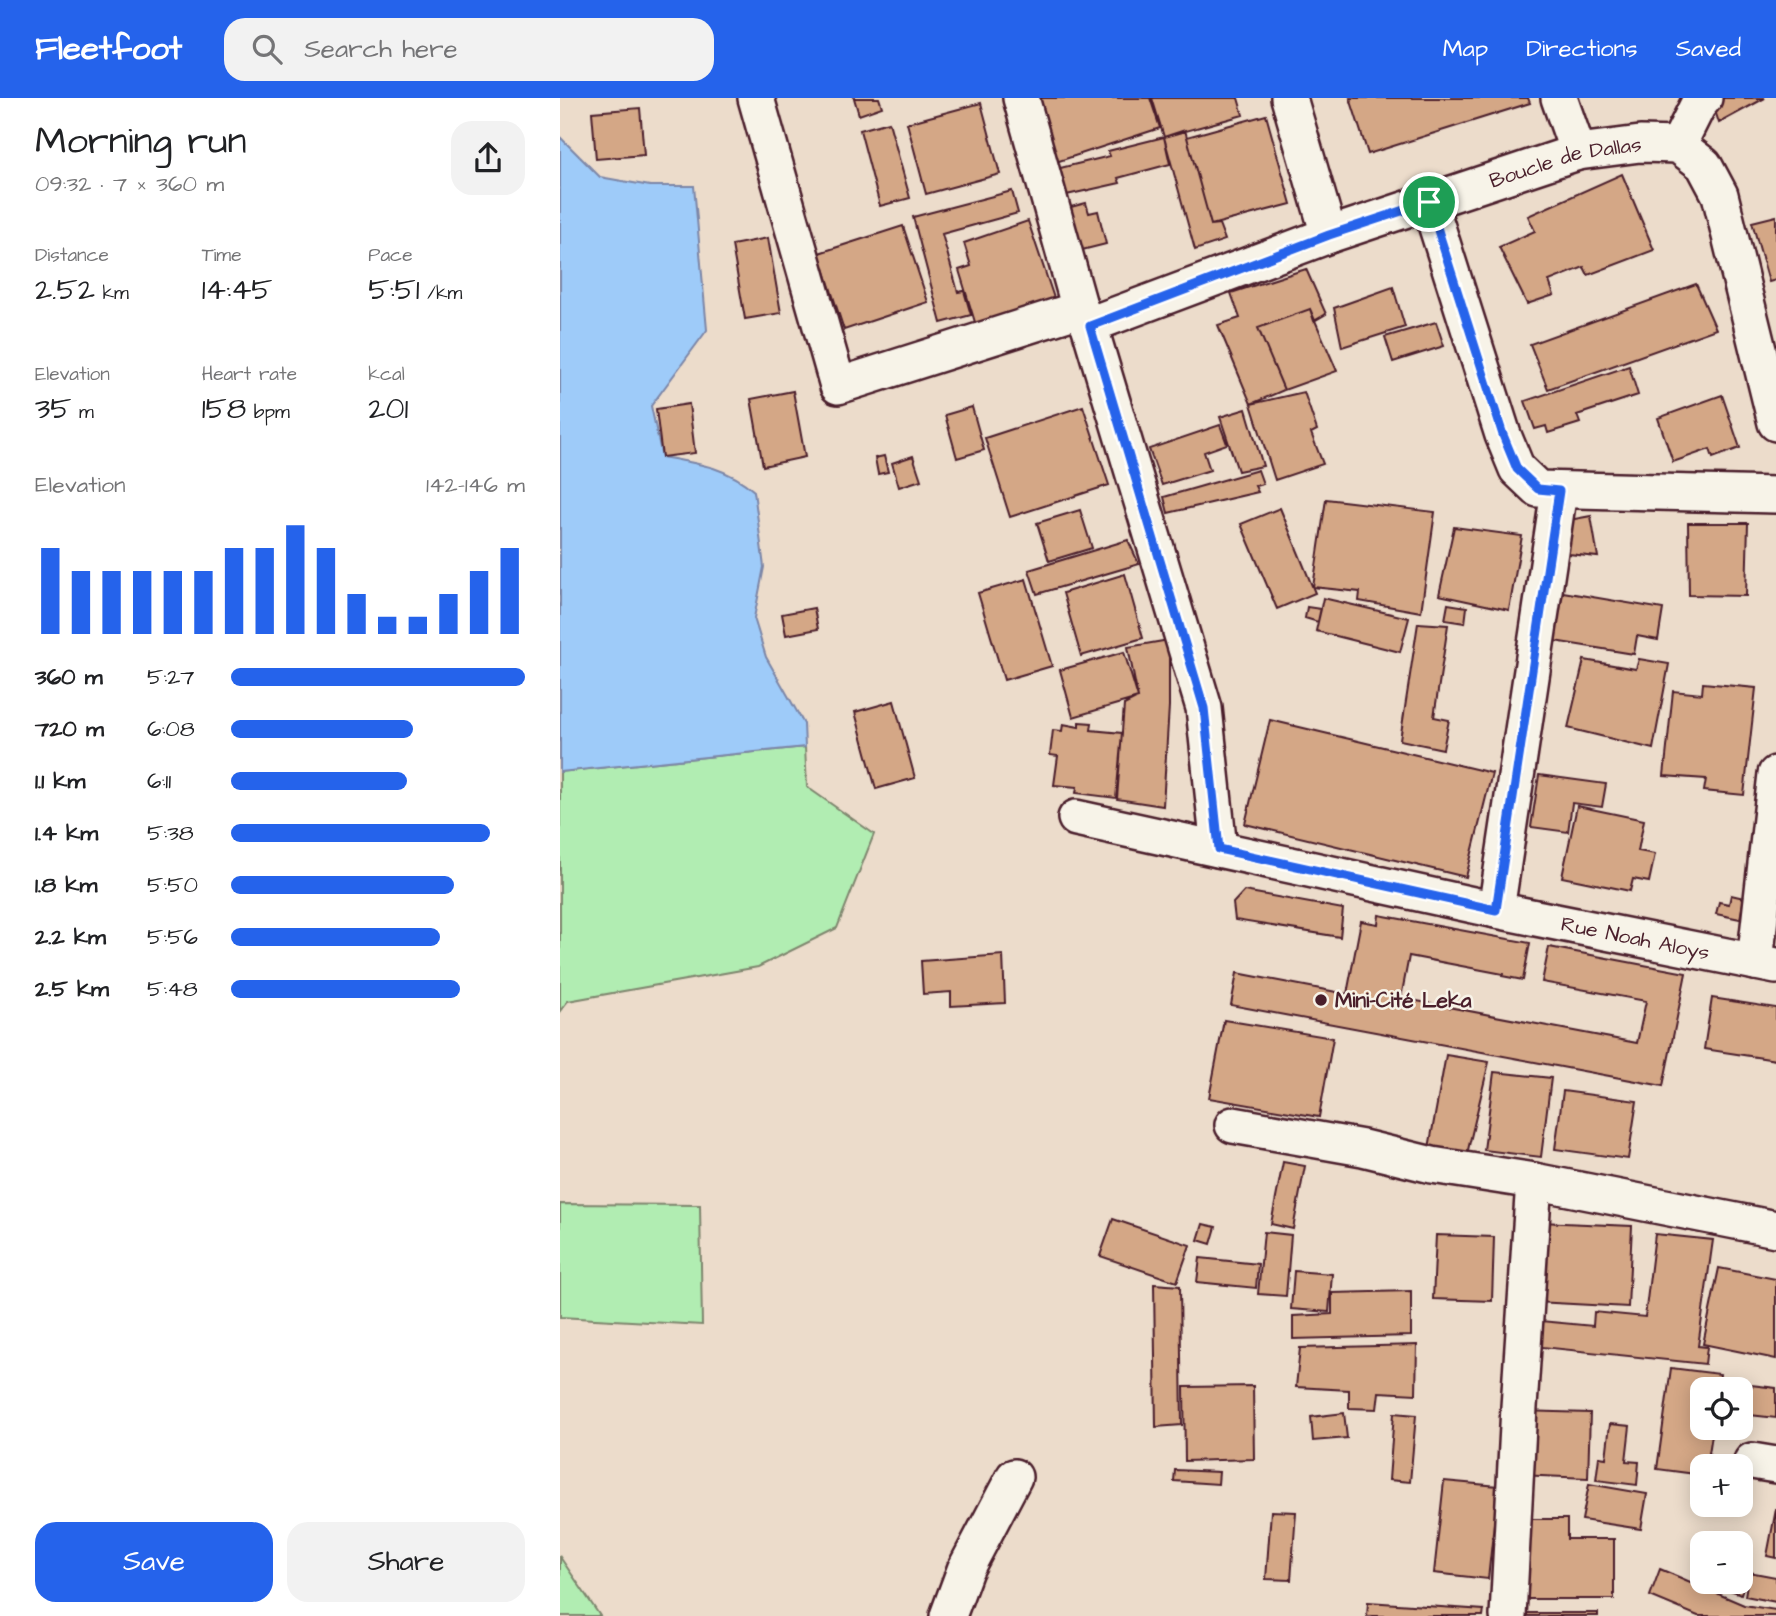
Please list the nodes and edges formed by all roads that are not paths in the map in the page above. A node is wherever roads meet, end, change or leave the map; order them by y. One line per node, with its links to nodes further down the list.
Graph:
1 (757, 98): 10 (street, Boucle de Dallas)
2 (1020, 98): 10 (street)
3 (1289, 98): 9 (street)
4 (1559, 98): 7 (street)
5 (1704, 98): 6 (street)
6 (1678, 145): 7 (street, Boucle de Dallas); 11 (street)
7 (1578, 152): 8 (street, Boucle de Dallas)
8 (1429, 202): 9 (street, Boucle de Dallas); 12 (street)
9 (1329, 235): 10 (street, Boucle de Dallas)
10 (1085, 317): 16 (street)
11 (1776, 423)
12 (1559, 491): 13 (street); 17 (street)
13 (1776, 495)
14 (1776, 774): 18 (street)
15 (1076, 817): 16 (street, Rue Noah Aloys)
16 (1219, 849): 17 (street, Rue Noah Aloys)
17 (1496, 910): 18 (street, Rue Noah Aloys)
18 (1765, 964)
19 (1233, 1125): 20 (street)
20 (1534, 1181): 21 (street); 24 (street)
21 (1776, 1229)
22 (1014, 1477): 23 (street)
23 (948, 1616)
24 (1508, 1616)

